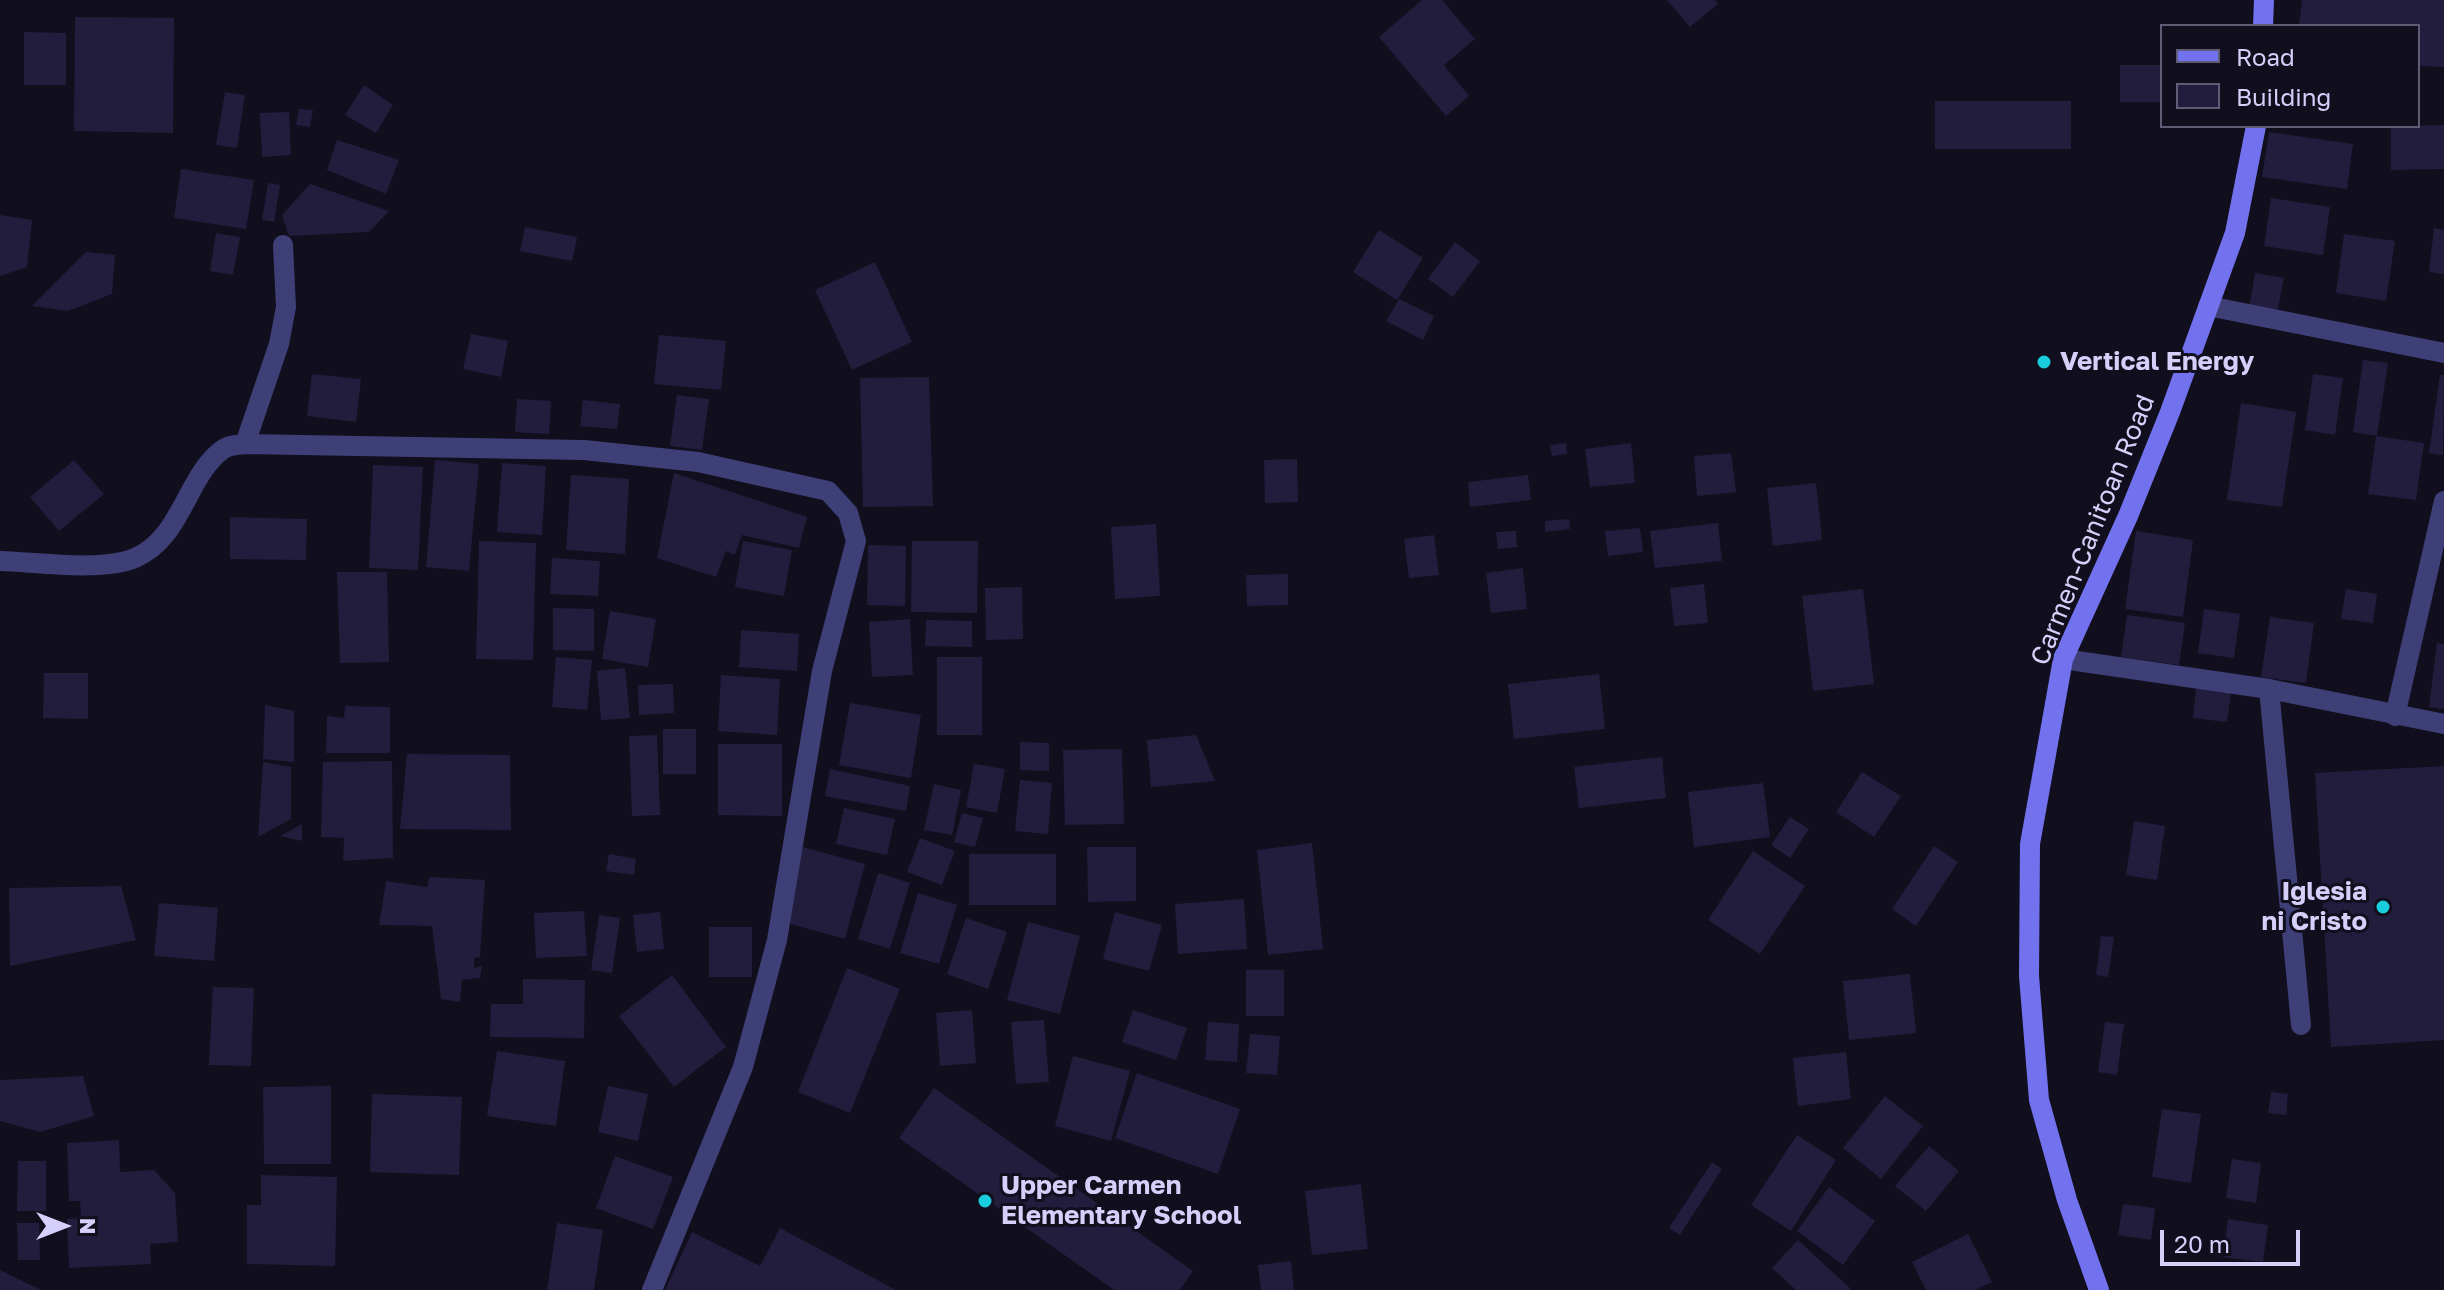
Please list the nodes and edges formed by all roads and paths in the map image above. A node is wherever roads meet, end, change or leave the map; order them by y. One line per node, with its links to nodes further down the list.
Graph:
1 (2264, 0): 2 (main road)
2 (2263, 24)
3 (2256, 128): 5 (main road, Carmen-Canitoan Road)
4 (283, 245): 7 (street)
5 (2208, 306): 6 (street); 10 (main road, Carmen-Canitoan Road)
6 (2444, 353)
7 (245, 444): 9 (street); 15 (street)
8 (2444, 501): 12 (street)
9 (0, 561)
10 (2063, 659): 11 (street); 16 (main road, Carmen-Canitoan Road)
11 (2269, 689): 12 (street); 14 (street)
12 (2395, 716): 13 (street)
13 (2444, 724)
14 (2301, 1025)
15 (652, 1290)
16 (2099, 1290)

